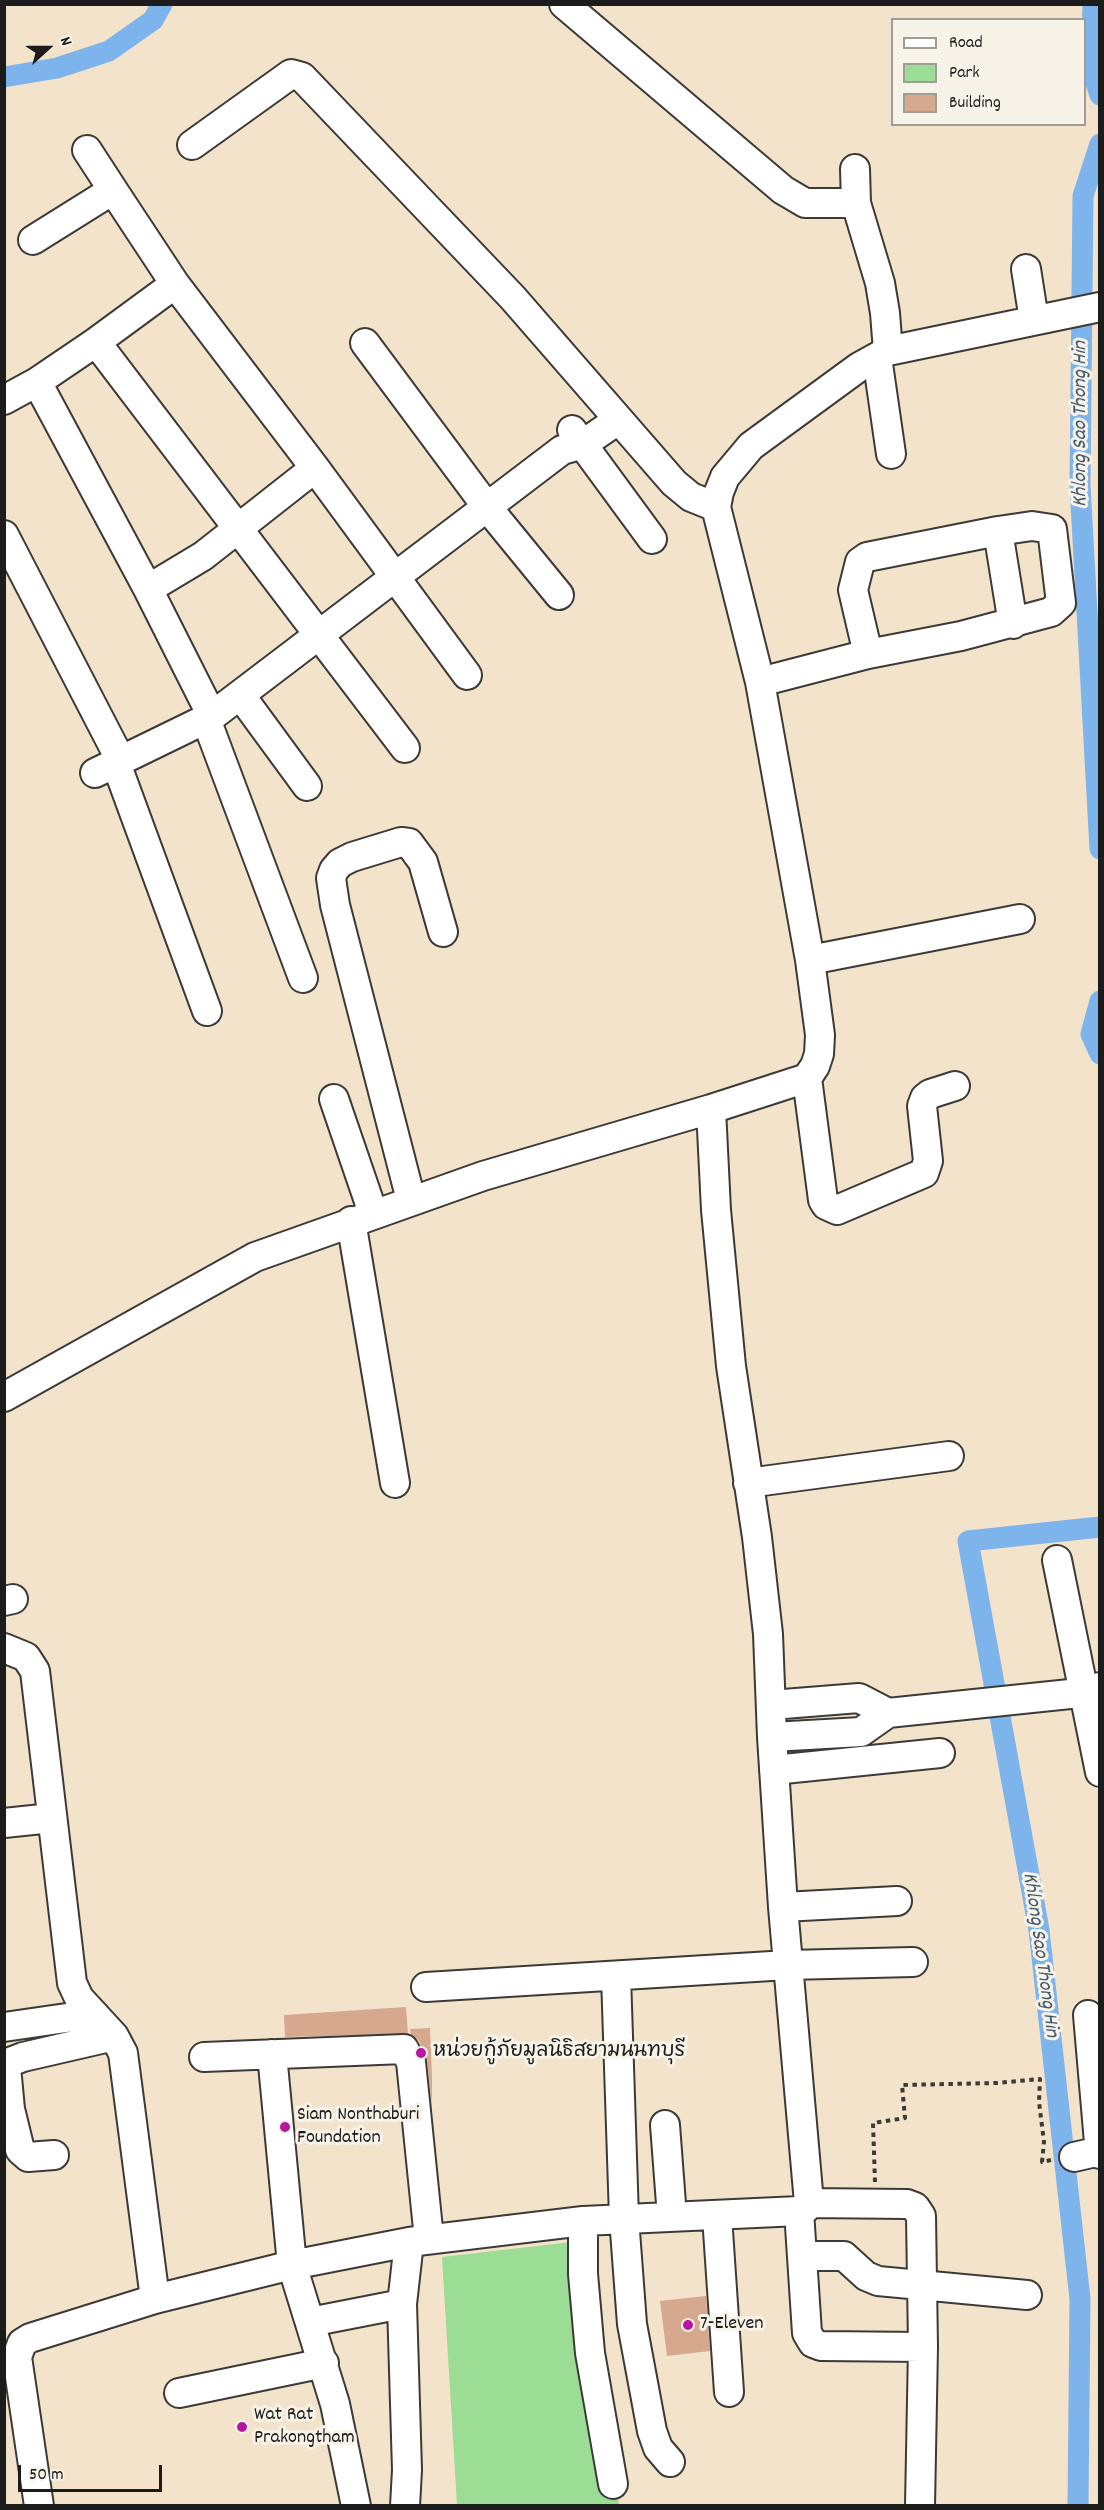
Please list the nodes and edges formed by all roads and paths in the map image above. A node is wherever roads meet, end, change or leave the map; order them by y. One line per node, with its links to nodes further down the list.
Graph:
1 (564, 4): 6 (street)
2 (192, 145): 17 (street)
3 (87, 150): 5 (street)
4 (855, 169): 6 (street)
5 (113, 190): 7 (street); 9 (street)
6 (856, 203): 14 (street)
7 (33, 240)
8 (1026, 269): 11 (street)
9 (176, 284): 12 (street); 20 (street)
10 (1100, 307): 11 (street)
11 (1047, 317): 14 (street)
12 (96, 342): 15 (street); 23 (street)
13 (365, 343): 21 (street)
14 (883, 354): 19 (street); 22 (street)
15 (37, 382): 16 (street); 28 (street)
16 (4, 400)
17 (610, 412): 18 (street); 22 (street)
18 (572, 441): 21 (street); 26 (street)
19 (891, 454)
20 (315, 468): 23 (street); 27 (street)
21 (487, 507): 27 (street); 29 (street)
22 (716, 507): 34 (street)
23 (237, 530): 28 (street); 31 (street)
24 (998, 531): 30 (street); 30 (street); 32 (street)
25 (4, 535): 38 (street)
26 (652, 539)
27 (395, 576): 31 (street); 33 (street)
28 (148, 589): 36 (street)
29 (559, 595)
30 (1013, 624): 32 (street)
31 (317, 634): 35 (street); 37 (street)
32 (867, 654): 34 (street)
33 (468, 675)
34 (760, 681): 42 (street)
35 (241, 696): 36 (street); 39 (street)
36 (209, 718): 38 (street); 43 (street)
37 (405, 748)
38 (111, 766): 44 (street)
39 (307, 786)
40 (1020, 919): 42 (street)
41 (443, 932): 49 (street)
42 (810, 960): 45 (street)
43 (303, 978)
44 (207, 1011)
45 (807, 1078): 46 (street); 48 (street)
46 (955, 1086)
47 (334, 1099): 50 (street)
48 (711, 1109): 49 (street); 54 (street)
49 (411, 1200): 50 (street)
50 (362, 1217): 51 (street); 53 (street)
51 (4, 1397)
52 (949, 1456): 54 (street)
53 (395, 1483)
54 (748, 1483): 58 (street)
55 (1057, 1560): 57 (street)
56 (4, 1648): 64 (street)
57 (1091, 1689): 59 (street); 63 (street)
58 (771, 1705): 59 (street); 60 (street)
59 (888, 1713): 60 (street)
60 (772, 1737): 62 (street)
61 (940, 1753): 62 (street)
62 (774, 1770): 67 (street)
63 (1100, 1772)
64 (52, 1818): 65 (street); 72 (street)
65 (4, 1823)
66 (897, 1901): 67 (street)
67 (783, 1907): 69 (street)
68 (913, 1962): 69 (street)
69 (788, 1965): 70 (street); 83 (street)
70 (616, 1976): 71 (street); 86 (street)
71 (426, 1988)
72 (94, 2014): 74 (street); 75 (street)
73 (1088, 2015): 79 (street)
74 (4, 2026)
75 (114, 2036): 80 (street); 93 (street)
76 (272, 2054): 77 (street); 88 (street); 90 (street)
77 (204, 2057)
78 (665, 2125): 85 (street)
79 (1093, 2154)
80 (54, 2155)
81 (1042, 2162): 82 (path)
82 (875, 2191)
83 (804, 2207): 84 (street); 89 (street); 91 (street)
84 (717, 2216): 85 (street); 98 (street)
85 (672, 2217): 86 (street)
86 (624, 2218): 87 (street); 100 (street)
87 (583, 2221): 88 (street); 101 (street)
88 (419, 2241): 90 (street); 94 (street)
89 (802, 2256): 91 (street); 96 (street)
90 (292, 2265): 93 (street); 95 (street)
91 (923, 2285): 92 (street); 96 (street)
92 (1027, 2295)
93 (155, 2299): 102 (street)
94 (402, 2304): 95 (street); 104 (street)
95 (310, 2322): 97 (street)
96 (923, 2347): 105 (street)
97 (324, 2363): 99 (street); 103 (street)
98 (729, 2392)
99 (179, 2393)
100 (670, 2462)
101 (613, 2484)
102 (39, 2505)
103 (356, 2505)
104 (405, 2505)
105 (920, 2505)

